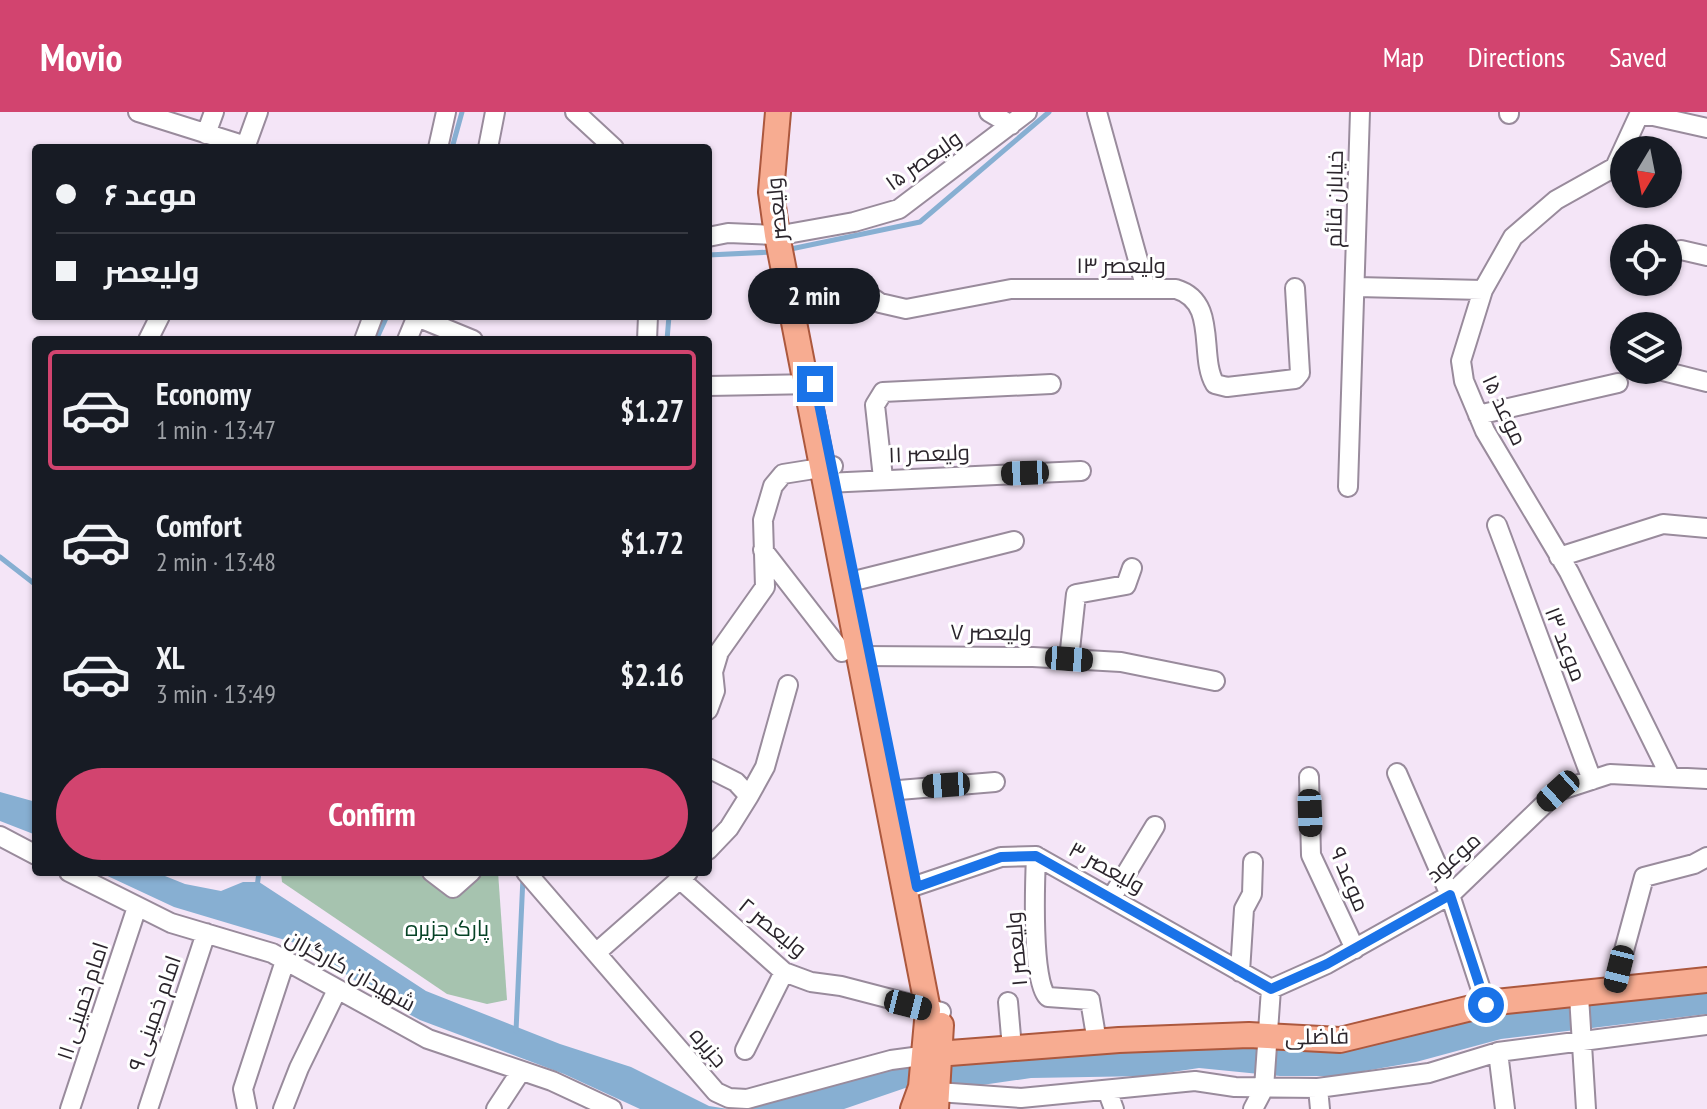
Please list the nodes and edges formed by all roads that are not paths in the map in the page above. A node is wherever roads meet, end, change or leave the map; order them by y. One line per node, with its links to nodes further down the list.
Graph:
1 (138, 112): 13 (street)
2 (214, 112): 16 (street)
3 (258, 112): 18 (street)
4 (446, 112): 19 (street)
5 (495, 112): 20 (street)
6 (575, 112): 21 (street)
7 (778, 112): 23 (main road, ولیعصر)
8 (794, 112): 23 (main road, ولیعصر)
9 (989, 112): 14 (street)
10 (1027, 112): 14 (street, ولیعصر ۱۵)
11 (1097, 112): 28 (street)
12 (1360, 112): 26 (street, خیابان قائم)
13 (166, 116): 16 (street)
14 (1011, 125): 23 (street, ولیعصر ۱۵)
15 (1707, 128): 29 (street, موعد ۱۵)
16 (206, 134): 17 (street)
17 (236, 144)
18 (246, 144)
19 (439, 144)
20 (489, 144)
21 (610, 144)
22 (712, 236): 23 (street, ولیعصر ۱۵)
23 (784, 245): 30 (main road, ولیعصر)
24 (1682, 250): 25 (street)
25 (1707, 256)
26 (1357, 287): 29 (street); 43 (street, خیابان قائم)
27 (1295, 288): 28 (street, ولیعصر ۱۳)
28 (1146, 289): 30 (street, ولیعصر ۱۳)
29 (1483, 290): 39 (street, موعد ۱۵)
30 (794, 296): 35 (main road, ولیعصر)
31 (426, 320): 32 (street)
32 (464, 336)
33 (1682, 376): 34 (street)
34 (1707, 382)
35 (810, 384): 38 (street); 41 (main road, ولیعصر)
36 (1051, 384): 42 (street)
37 (1614, 384): 39 (street)
38 (712, 386)
39 (1478, 415): 48 (street, موعد ۱۵)
40 (1081, 471): 42 (street, ولیعصر ۱۱)
41 (829, 475): 42 (street, ولیعصر ۱۱); 47 (street, ولیعصر ۱۱); 50 (main road, ولیعصر)
42 (883, 478)
43 (1348, 487)
44 (1497, 525): 61 (street, موعد ۱۳)
45 (1707, 528): 48 (street)
46 (1014, 541): 50 (street)
47 (762, 548): 51 (street); 55 (street, ولیعصر ۱۱)
48 (1559, 557): 58 (street, موعد ۱۵)
49 (1132, 568): 52 (street)
50 (851, 582): 51 (main road, ولیعصر)
51 (857, 654): 52 (street, ولیعصر ۷); 63 (main road, ولیعصر)
52 (1069, 659): 53 (street, ولیعصر ۷)
53 (1215, 681)
54 (788, 685): 64 (street)
55 (712, 699)
56 (712, 770): 64 (street)
57 (1397, 773): 79 (street)
58 (1670, 776): 60 (street, موعود); 61 (street, موعود)
59 (1309, 777): 83 (street, موعد ۹)
60 (1707, 779)
61 (1592, 780): 79 (street, موعود)
62 (995, 782): 63 (street)
63 (892, 790): 78 (main road, ولیعصر)
64 (749, 796): 67 (street)
65 (1155, 826): 80 (street)
66 (0, 836): 68 (street)
67 (712, 846)
68 (32, 853)
69 (1036, 856): 78 (street, ولیعصر ۳); 80 (street, ولیعصر ۳); 99 (street, ولیعصر ۱)
70 (1707, 857): 91 (street)
71 (1253, 862): 87 (street)
72 (77, 876): 81 (street, شهیدان کارگران)
73 (437, 876): 74 (street)
74 (466, 876)
75 (529, 876): 84 (street, جزیره)
76 (685, 876): 84 (street)
77 (686, 876): 86 (street, ولیعصر ۲)
78 (912, 888): 95 (main road, ولیعصر)
79 (1450, 895): 83 (street, موعود); 94 (street)
80 (1112, 897): 87 (street, ولیعصر ۳)
81 (137, 907): 82 (street, شهیدان کارگران); 112 (street, امام خمینی ۱۱)
82 (206, 933): 85 (street, شهیدان کارگران); 113 (street, امام خمینی ۹)
83 (1355, 949): 89 (street, موعود)
84 (597, 952): 103 (street, جزیره)
85 (285, 961): 90 (street, شهیدان کارگران); 114 (street)
86 (784, 972): 95 (street, ولیعصر ۲); 101 (street)
87 (1240, 972): 89 (street, ولیعصر ۳)
88 (1707, 980): 91 (main road, فاضلی)
89 (1271, 989): 97 (street)
90 (337, 990): 104 (street, شهیدان کارگران); 115 (street)
91 (1613, 991): 92 (main road, فاضلی)
92 (1579, 996): 94 (main road, فاضلی); 98 (street)
93 (1008, 1002): 100 (street)
94 (1486, 1005): 97 (main road, فاضلی)
95 (935, 1011): 103 (main road, ولیعصر)
96 (1707, 1025): 98 (street)
97 (1268, 1036): 99 (main road, فاضلی); 105 (street)
98 (1582, 1041): 102 (street); 122 (street)
99 (1097, 1042): 100 (main road, فاضلی)
100 (1012, 1048): 103 (main road, فاضلی)
101 (745, 1050)
102 (1498, 1052): 106 (street); 121 (street)
103 (930, 1057): 108 (main road, ولیعصر)
104 (521, 1071): 109 (street, شهیدان کارگران); 116 (street)
105 (1264, 1088): 106 (street); 107 (street); 119 (street)
106 (1318, 1088): 120 (street)
107 (1107, 1090): 110 (street); 118 (street)
108 (929, 1097): 111 (street)
109 (573, 1100): 117 (street, شهیدان کارگران)
110 (1059, 1101): 111 (street)
111 (1020, 1104)
112 (70, 1109)
113 (148, 1109)
114 (247, 1109)
115 (283, 1109)
116 (496, 1109)
117 (612, 1109)
118 (1114, 1109)
119 (1253, 1109)
120 (1320, 1109)
121 (1505, 1109)
122 (1586, 1109)

